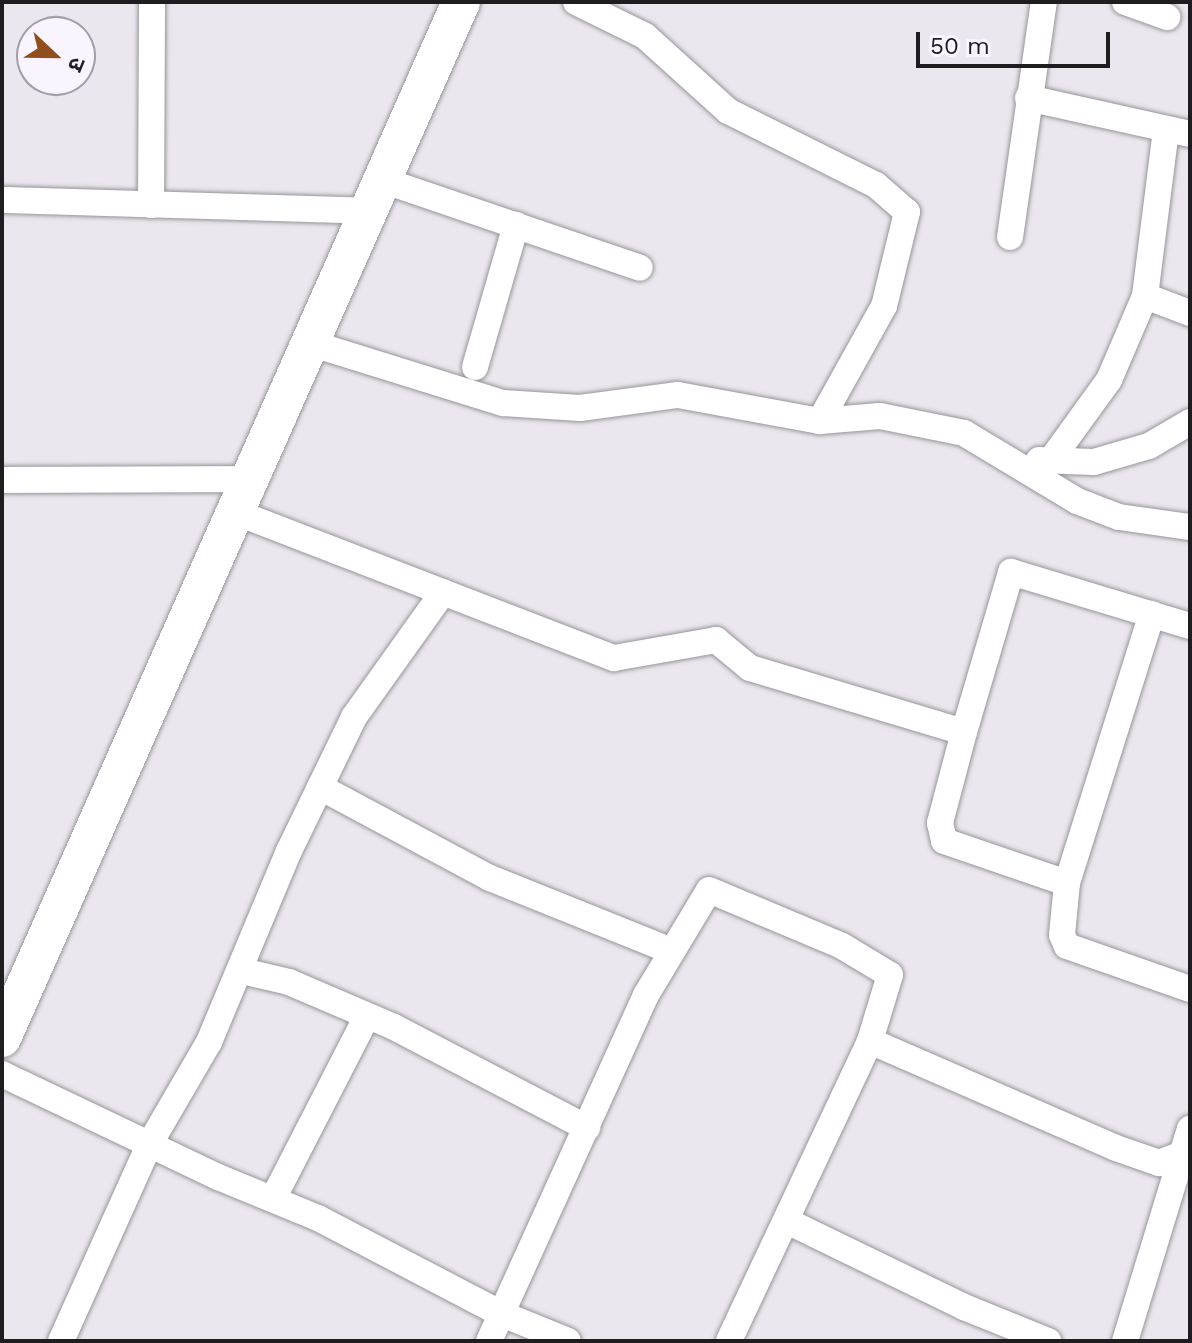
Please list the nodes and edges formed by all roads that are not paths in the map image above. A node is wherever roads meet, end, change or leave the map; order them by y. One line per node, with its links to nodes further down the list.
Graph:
1 (152, 2): 11 (street)
2 (461, 2): 9 (street)
3 (576, 2): 19 (street)
4 (1044, 2): 7 (street)
5 (1125, 2): 6 (street)
6 (1167, 17)
7 (1028, 98): 8 (street); 13 (street)
8 (1178, 131): 15 (street)
9 (379, 196): 11 (street); 12 (street); 17 (street)
10 (2, 200): 11 (street)
11 (151, 205)
12 (516, 225): 14 (street); 18 (street)
13 (1010, 237)
14 (640, 268)
15 (1145, 296): 16 (street); 22 (street)
16 (1190, 313)
17 (313, 344): 19 (street); 23 (street)
18 (475, 367)
19 (820, 421): 21 (street)
20 (1190, 422): 22 (street)
21 (1010, 459): 22 (street); 26 (street)
22 (1051, 460)
23 (254, 479): 24 (street); 25 (street)
24 (2, 480)
25 (238, 513): 27 (street); 37 (street)
26 (1190, 527)
27 (443, 592): 30 (street); 31 (street)
28 (1152, 614): 29 (street); 30 (street); 32 (street)
29 (1190, 626)
30 (964, 732): 32 (street)
31 (320, 787): 33 (street); 34 (street)
32 (1067, 883): 35 (street)
33 (669, 950): 38 (street); 40 (street)
34 (242, 971): 36 (street); 42 (street)
35 (1190, 989)
36 (367, 1016): 40 (street); 44 (street)
37 (2, 1038)
38 (870, 1041): 43 (street); 45 (street)
39 (2, 1074): 42 (street)
40 (587, 1128): 46 (street)
41 (1190, 1129): 43 (street)
42 (149, 1145): 44 (street); 47 (street)
43 (1183, 1154): 52 (street)
44 (273, 1199): 46 (street)
45 (787, 1221): 50 (street); 51 (street)
46 (502, 1314): 48 (street); 49 (street)
47 (65, 1340)
48 (489, 1341)
49 (568, 1341)
50 (729, 1341)
51 (1048, 1341)
52 (1125, 1341)

